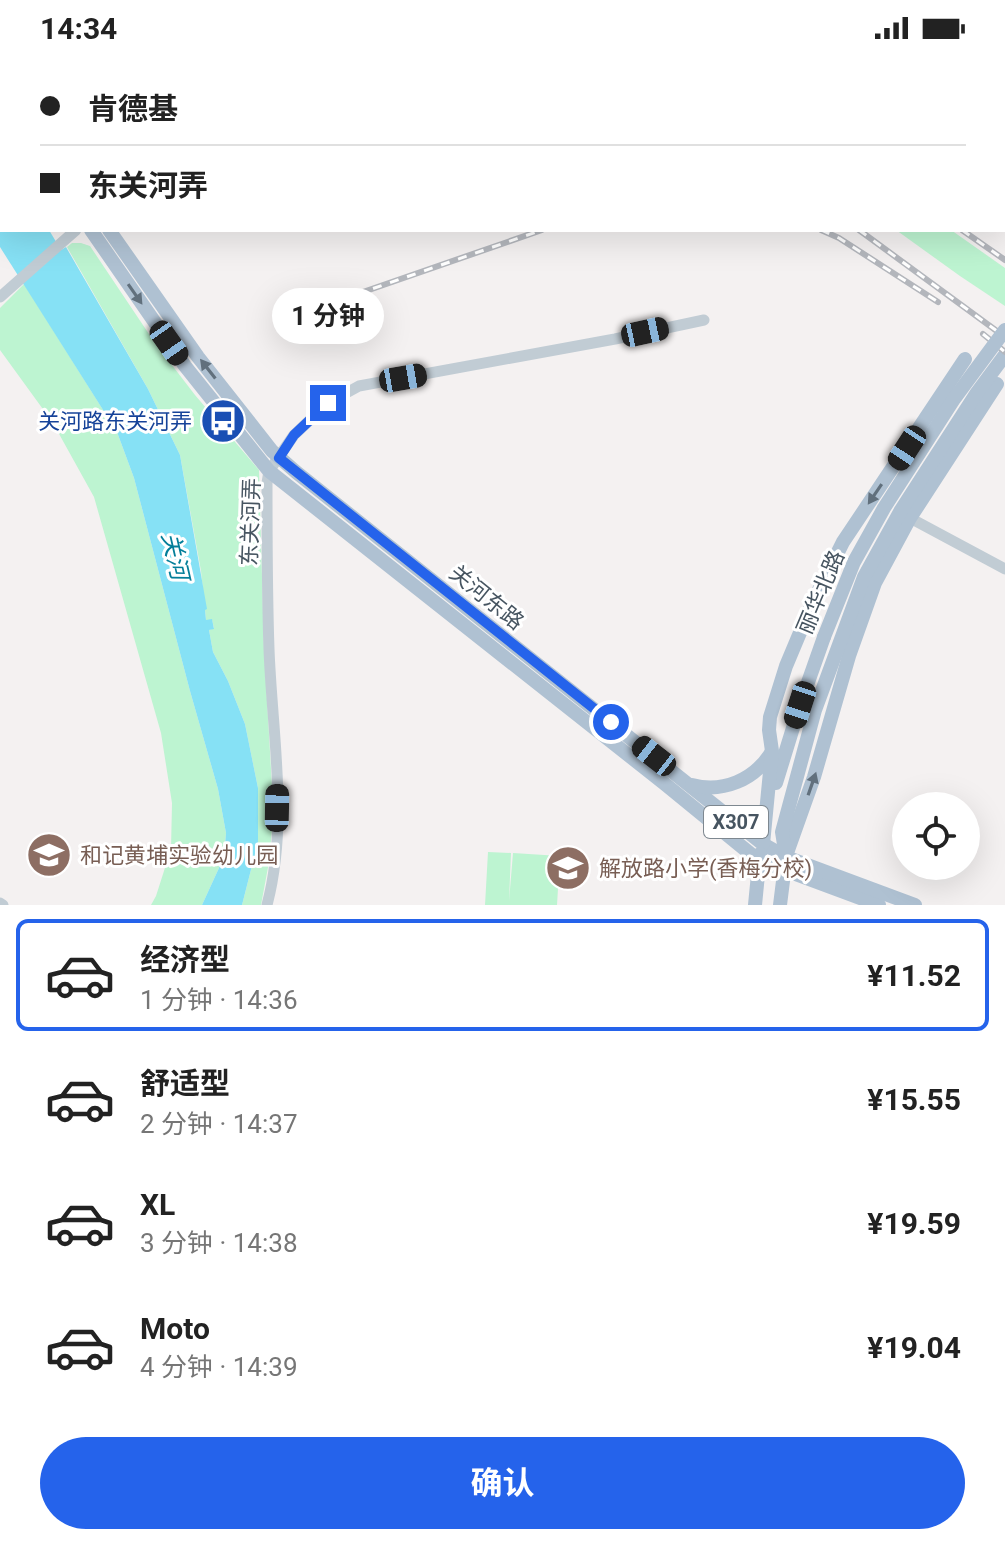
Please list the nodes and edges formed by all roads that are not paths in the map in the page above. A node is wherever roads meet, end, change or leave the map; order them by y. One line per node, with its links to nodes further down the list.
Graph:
1 (92, 232): 13 (main road, 关河东路 / X307, one-way to 13)
2 (110, 232): 12 (main road, 关河东路 / X307, one-way to 2)
3 (64, 234): 4 (street)
4 (14, 281): 5 (street); 6 (street)
5 (0, 290)
6 (0, 297)
7 (704, 320): 12 (street, 东关河弄)
8 (1005, 330): 16 (main road, 丽华北路, bridge)
9 (1005, 355): 21 (main road, 丽华北路)
10 (965, 359): 17 (main road, one-way to 17)
11 (997, 384): 14 (main road)
12 (279, 458): 13 (street, 东关河弄); 18 (main road, 关河东路 / X307)
13 (269, 471): 20 (main road, 关河东路 / X307); 22 (street, 东关河弄)
14 (910, 518): 15 (street); 21 (main road, one-way to 14)
15 (1005, 569)
16 (800, 705): 17 (main road); 19 (main road, 丽华北路)
17 (772, 751): 18 (main road); 19 (main road)
18 (689, 784): 19 (main road, 关河东路 / X307)
19 (763, 844): 20 (main road, 丽华北路); 21 (main road, 关河东路 / X307)
20 (758, 860): 21 (main road, 关河东路 / X307); 23 (main road, 丽华北路)
21 (785, 863): 24 (main road, 丽华北路); 25 (main road, 关河东路 / X307); 26 (main road, 关河东路 / X307)
22 (267, 905)
23 (755, 905)
24 (780, 905)
25 (879, 905)
26 (915, 905)

